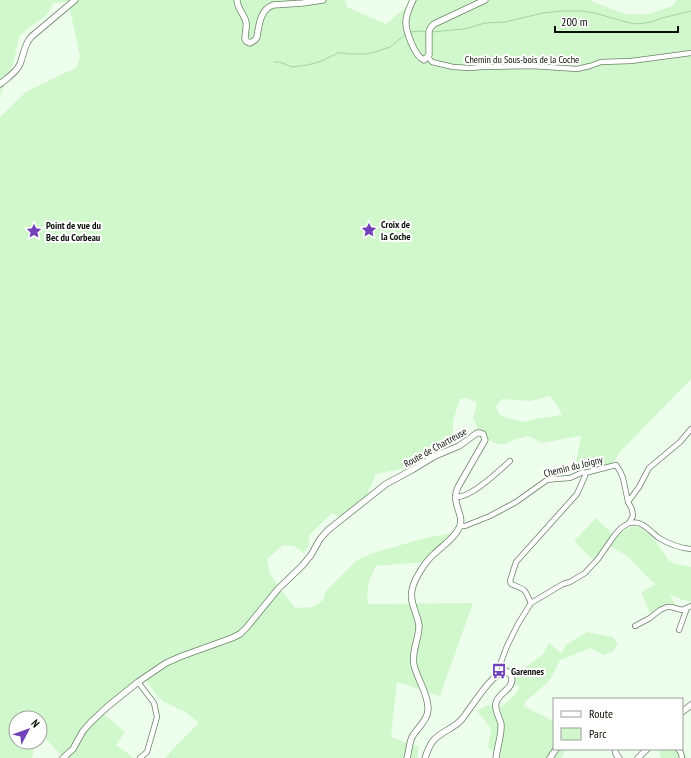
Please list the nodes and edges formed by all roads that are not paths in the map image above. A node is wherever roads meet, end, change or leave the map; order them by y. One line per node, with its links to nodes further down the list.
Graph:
1 (75, 0): 8 (street)
2 (237, 0): 3 (street)
3 (323, 0)
4 (413, 0): 7 (street)
5 (485, 0): 7 (street)
6 (691, 53): 7 (street, Chemin du Sous-bois de la Coche)
7 (429, 55)
8 (0, 84)
9 (691, 429): 13 (street)
10 (510, 461): 12 (street)
11 (585, 473): 13 (street, Chemin du Joigny); 15 (street, Chemin du Joigny); 17 (street)
12 (455, 497): 15 (street); 22 (street, Route de Chartreuse)
13 (628, 502): 14 (street, Chemin du Joigny)
14 (629, 523): 16 (street); 17 (street)
15 (460, 526): 28 (street)
16 (691, 549)
17 (531, 603): 21 (street)
18 (689, 607): 19 (street); 20 (street)
19 (636, 626)
20 (679, 630)
21 (502, 672): 29 (street); 30 (street)
22 (138, 682): 26 (street, Route de Chartreuse); 27 (street)
23 (691, 705): 24 (street)
24 (683, 711)
25 (646, 750): 31 (street)
26 (63, 758)
27 (140, 758)
28 (408, 758)
29 (425, 758)
30 (496, 758)
31 (638, 758)

